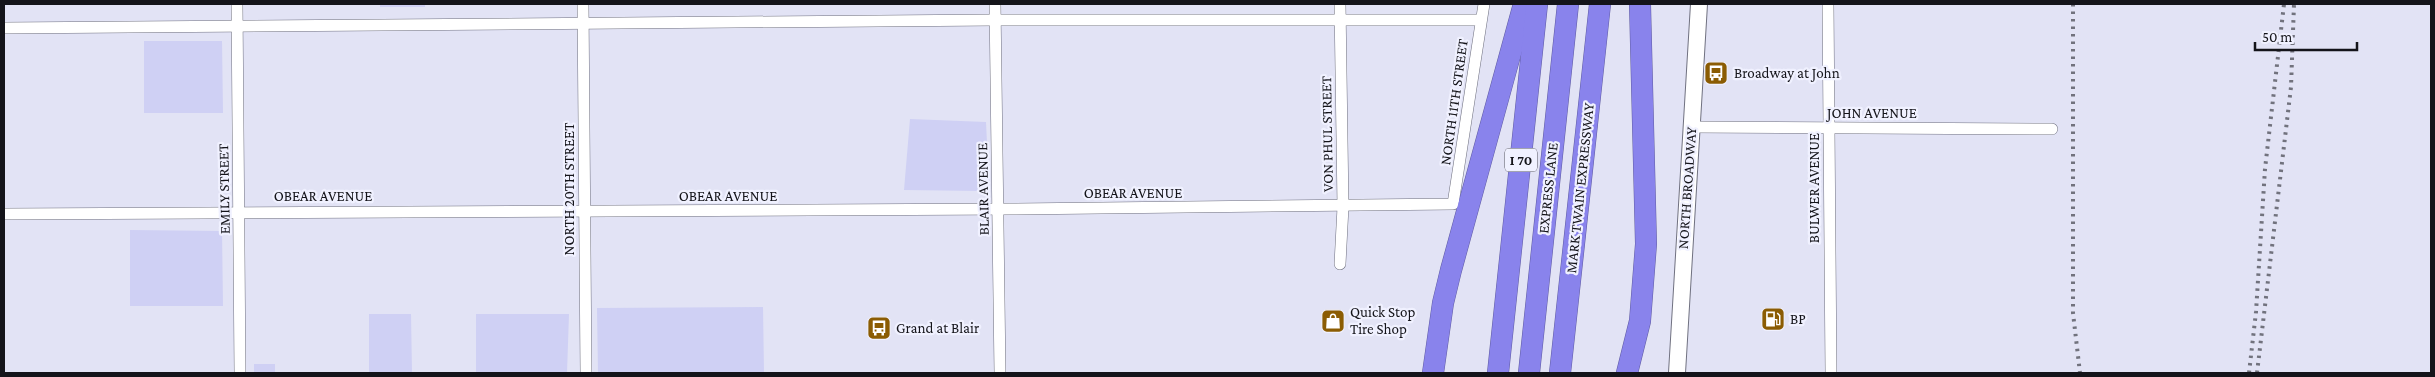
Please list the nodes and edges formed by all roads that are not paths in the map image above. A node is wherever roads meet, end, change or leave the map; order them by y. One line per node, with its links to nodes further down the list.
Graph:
1 (237, 4): 17 (street, EMILY STREET)
2 (583, 4): 16 (street, NORTH 20TH STREET)
3 (995, 4): 13 (street, BLAIR AVENUE)
4 (1340, 4): 14 (street, VON PHUL STREET)
5 (1484, 4): 15 (street, NORTH 11TH STREET)
6 (1524, 4): 32 (highway)
7 (1537, 4): 33 (highway, I 70)
8 (1568, 4): 34 (highway, EXPRESS LANE)
9 (1600, 4): 35 (highway, MARK TWAIN EXPRESSWAY)
10 (1640, 4): 36 (highway)
11 (1699, 4): 19 (main road, NORTH BROADWAY)
12 (1828, 4): 20 (street, BULWER AVENUE)
13 (995, 20): 14 (street); 16 (street); 24 (street, BLAIR AVENUE)
14 (1340, 20): 15 (street); 23 (street, VON PHUL STREET)
15 (1480, 20): 22 (street, NORTH 11TH STREET)
16 (583, 23): 17 (street); 26 (street, NORTH 20TH STREET)
17 (237, 26): 18 (street); 25 (street, EMILY STREET)
18 (4, 28)
19 (1691, 127): 20 (street, JOHN AVENUE); 37 (main road, NORTH BROADWAY)
20 (1830, 127): 21 (street, JOHN AVENUE); 38 (street, BULWER AVENUE)
21 (2052, 129)
22 (1452, 204): 23 (street, OBEAR AVENUE)
23 (1343, 207): 24 (street, OBEAR AVENUE); 28 (street, VON PHUL STREET)
24 (998, 209): 26 (street, OBEAR AVENUE); 31 (street, BLAIR AVENUE)
25 (239, 211): 26 (street, OBEAR AVENUE); 27 (street, OBEAR AVENUE); 29 (street, EMILY STREET)
26 (584, 211): 30 (street, NORTH 20TH STREET)
27 (4, 214)
28 (1340, 264)
29 (240, 373)
30 (586, 373)
31 (1000, 373)
32 (1433, 373)
33 (1498, 373)
34 (1529, 373)
35 (1560, 373)
36 (1627, 373)
37 (1677, 373)
38 (1831, 373)

